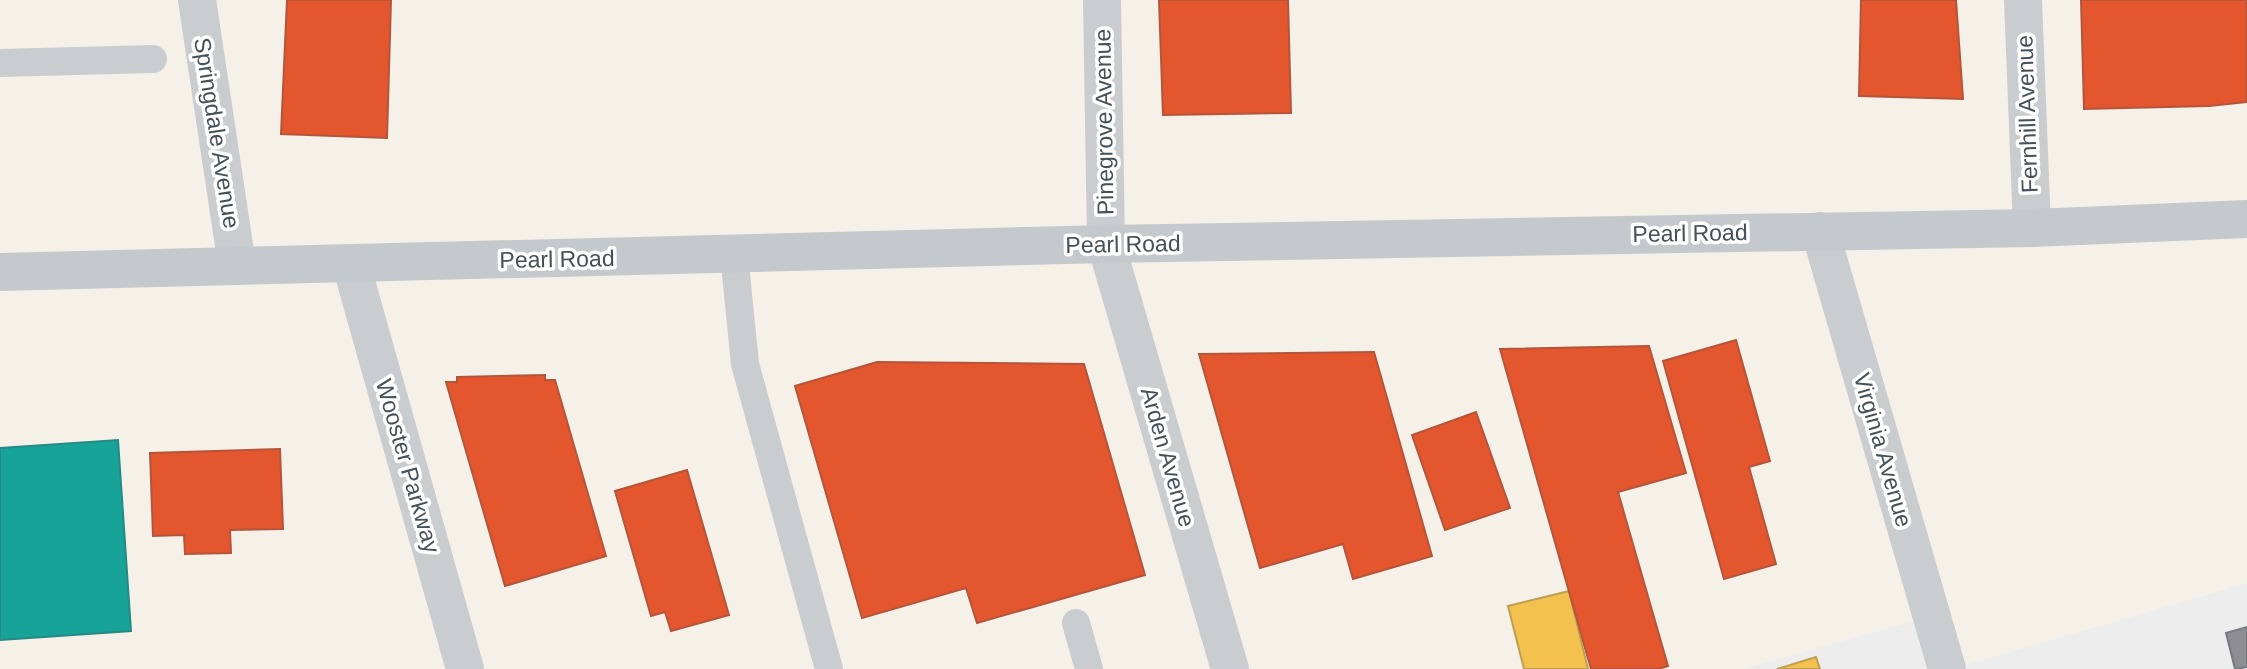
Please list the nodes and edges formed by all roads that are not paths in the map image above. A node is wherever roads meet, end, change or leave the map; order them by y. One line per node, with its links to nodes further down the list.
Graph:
1 (197, 0): 12 (street, Springdale Avenue)
2 (1102, 0): 9 (street, Pinegrove Avenue)
3 (2023, 0): 7 (street, Fernhill Avenue)
4 (153, 59): 5 (lane)
5 (0, 63)
6 (2247, 219): 7 (main road, Pearl Road)
7 (2032, 228): 8 (main road, Pearl Road)
8 (1819, 231): 9 (main road, Pearl Road); 19 (street, Virginia Avenue)
9 (1106, 244): 10 (main road, Pearl Road); 18 (street, Arden Avenue)
10 (734, 254): 11 (main road, Pearl Road); 16 (lane)
11 (351, 264): 12 (main road, Pearl Road); 15 (street, Wooster Parkway)
12 (237, 265): 13 (main road, Pearl Road)
13 (0, 272)
14 (1076, 622): 17 (lane)
15 (464, 669)
16 (829, 669)
17 (1089, 669)
18 (1230, 669)
19 (1947, 669)

